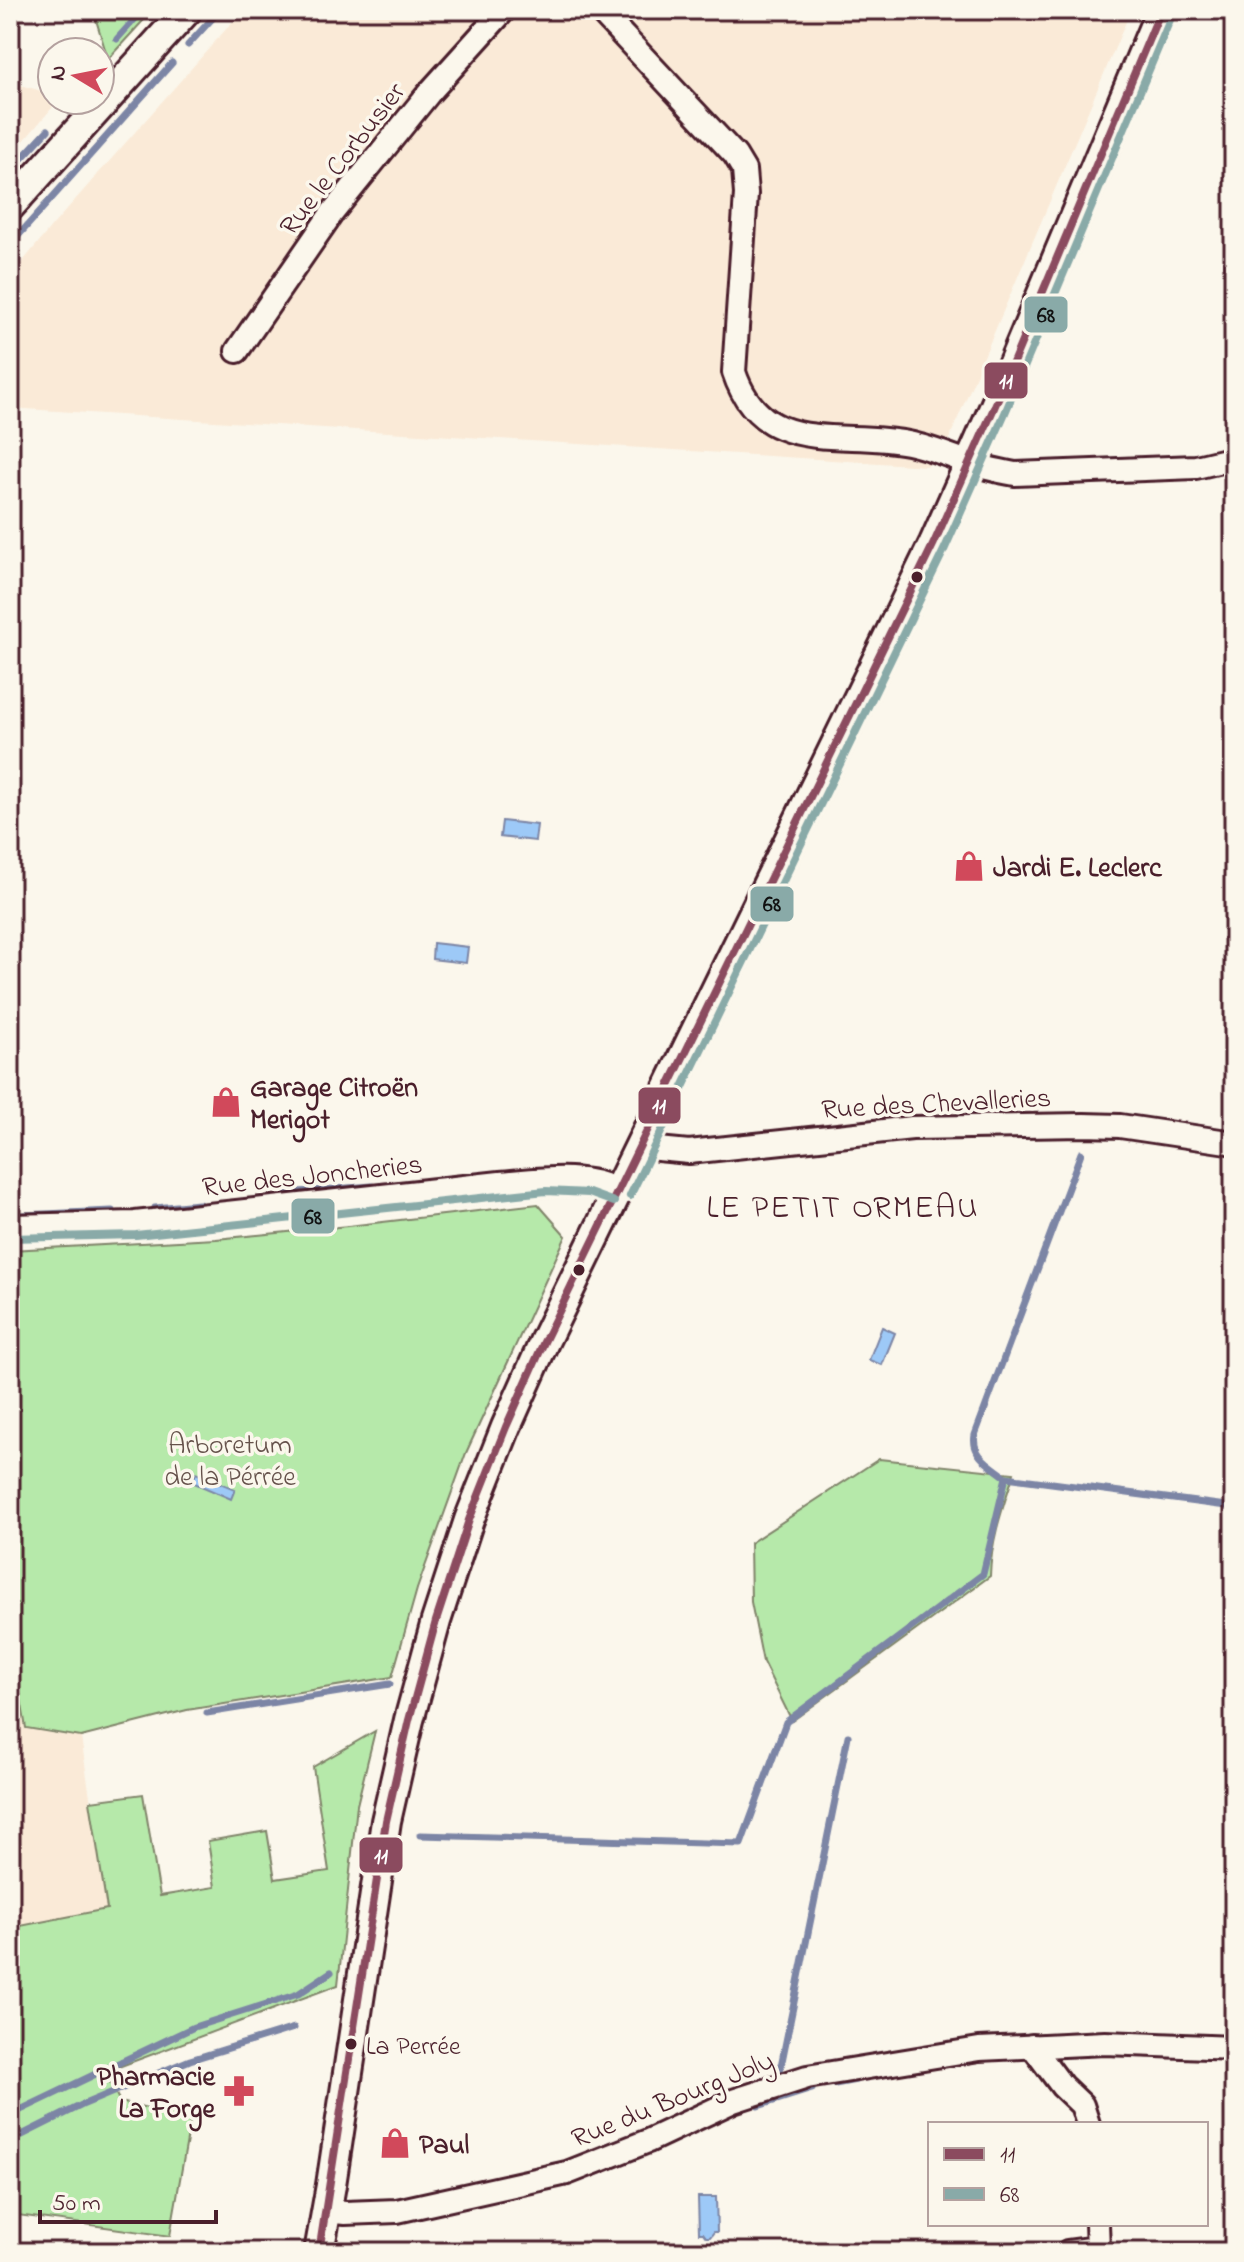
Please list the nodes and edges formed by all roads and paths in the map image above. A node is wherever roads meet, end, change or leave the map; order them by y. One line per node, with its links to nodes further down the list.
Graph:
1 (187, 10): 5 (street)
2 (504, 10): 6 (street, Rue le Corbusier)
3 (599, 10): 8 (street)
4 (1161, 10): 8 (street)
5 (10, 206)
6 (237, 351)
7 (1234, 458): 8 (street)
8 (969, 463): 9 (street)
9 (643, 1143): 10 (street, Rue des Chevalleries); 11 (street)
10 (1234, 1143)
11 (619, 1191): 12 (street, Rue des Joncheries); 16 (street)
12 (10, 1226)
13 (1032, 2046): 14 (street, Rue du Bourg Joly); 15 (street); 16 (street, Rue du Bourg Joly)
14 (1234, 2048)
15 (1087, 2122)
16 (326, 2211): 18 (street)
17 (1097, 2226): 19 (street)
18 (319, 2252)
19 (1068, 2252)

